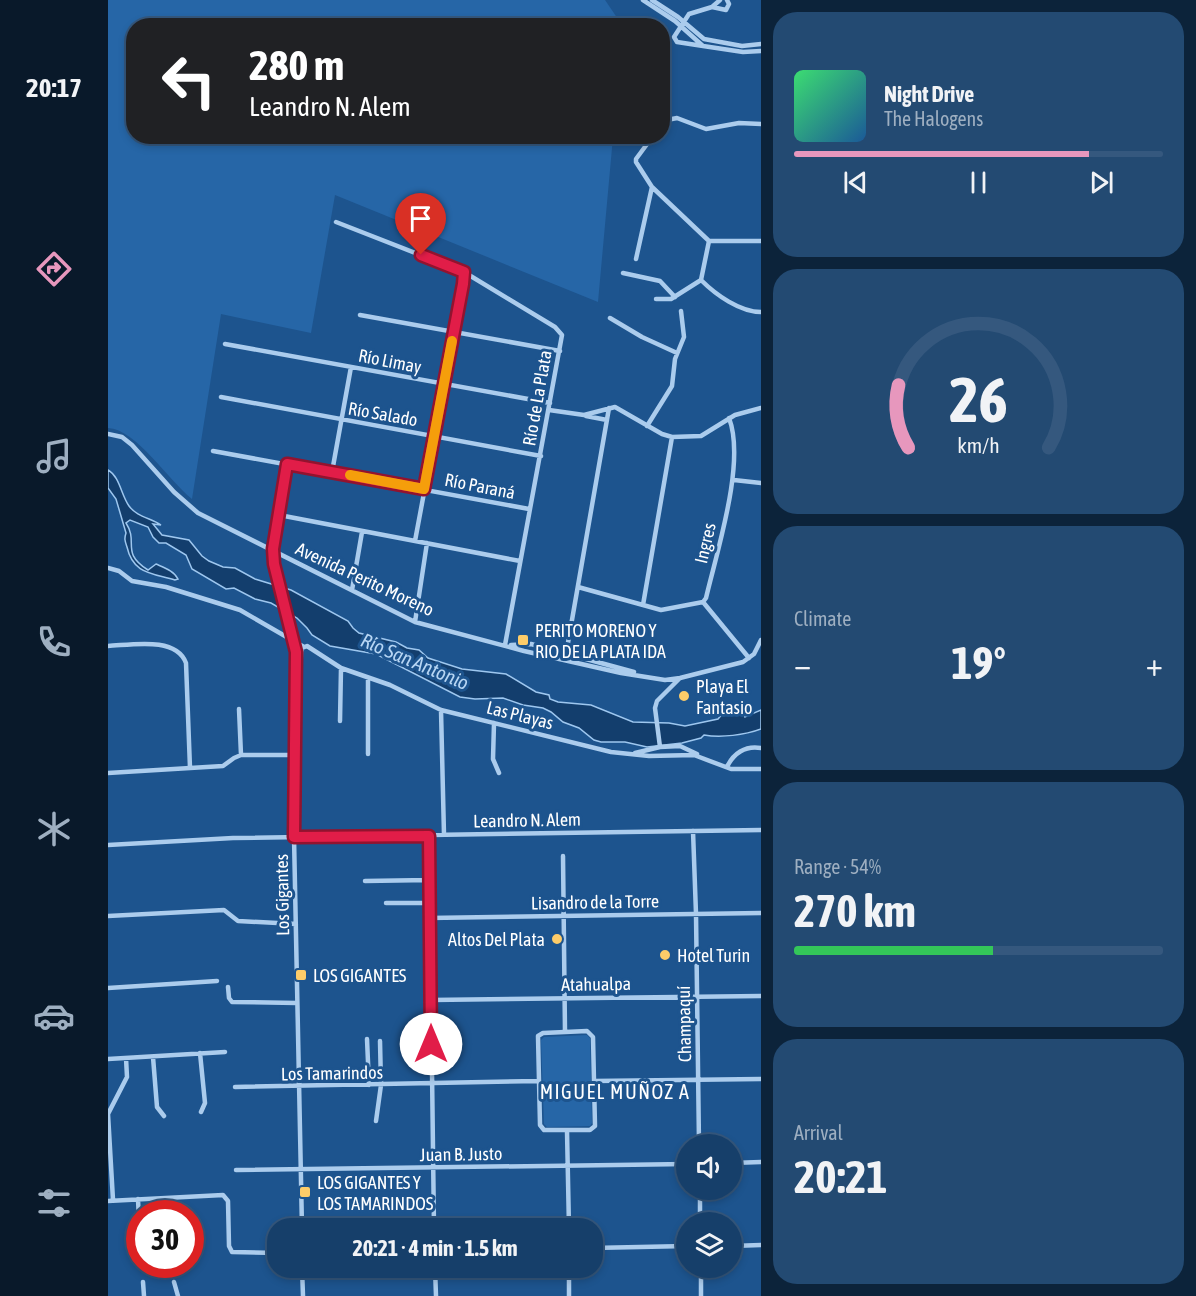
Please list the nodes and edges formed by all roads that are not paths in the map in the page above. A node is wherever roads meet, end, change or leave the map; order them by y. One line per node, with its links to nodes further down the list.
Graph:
1 (643, 0): 6 (street)
2 (652, 0): 6 (street)
3 (720, 0): 5 (street)
4 (727, 0): 5 (street)
5 (712, 7): 6 (street)
6 (683, 24): 7 (street); 8 (street); 8 (street)
7 (761, 44)
8 (703, 46): 9 (street)
9 (761, 51)
10 (670, 121): 11 (street)
11 (761, 124)
12 (647, 144): 13 (street)
13 (652, 187): 15 (street); 17 (street)
14 (336, 222): 18 (street, Río de La Plata)
15 (710, 241): 16 (street); 20 (street)
16 (761, 241)
17 (636, 259)
18 (464, 272): 27 (street); 29 (street, Río de La Plata)
19 (623, 273): 21 (street)
20 (701, 280): 21 (street); 24 (street)
21 (676, 297): 22 (street)
22 (656, 299)
23 (681, 311): 30 (street)
24 (761, 312)
25 (360, 315): 27 (street)
26 (610, 318): 30 (street)
27 (454, 331): 29 (street); 32 (street)
28 (225, 344): 31 (street, Río Limay)
29 (560, 351): 34 (street, Río de La Plata)
30 (677, 353): 42 (street)
31 (351, 367): 32 (street, Río Limay); 40 (street)
32 (444, 385): 34 (street, Río Limay); 44 (street)
33 (220, 397): 40 (street, Río Salado)
34 (550, 403): 37 (street, Río de La Plata)
35 (609, 408): 38 (street); 41 (street); 42 (street)
36 (761, 408): 39 (street)
37 (549, 411): 38 (street); 47 (street, Río de La Plata)
38 (584, 415): 41 (street)
39 (729, 418): 45 (street); 50 (street, Ingres)
40 (341, 420): 44 (street, Río Salado); 49 (street)
41 (607, 420): 61 (street)
42 (647, 426): 45 (street)
43 (108, 434): 58 (street, Avenida Perito Moreno)
44 (433, 437): 47 (street, Río Salado); 52 (street)
45 (672, 437): 64 (street)
46 (213, 451): 48 (street, Río Paraná)
47 (541, 456): 53 (street, Río de La Plata)
48 (287, 464): 49 (street, Río Paraná); 54 (street, Los Gigantes)
49 (332, 472): 52 (street, Río Paraná)
50 (734, 480): 51 (street); 63 (street, Ingres)
51 (761, 483)
52 (424, 489): 53 (street, Río Paraná); 56 (street)
53 (529, 509): 59 (street, Río de La Plata)
54 (279, 515): 55 (street); 58 (street, Los Gigantes)
55 (362, 532): 56 (street); 62 (street)
56 (415, 541): 57 (street)
57 (427, 543): 59 (street); 65 (street)
58 (273, 549): 62 (street, Avenida Perito Moreno); 77 (street, Los Gigantes, bridge)
59 (520, 561): 67 (street, Río de La Plata)
60 (108, 568): 69 (street, Las Playas)
61 (578, 587): 64 (street); 70 (street)
62 (352, 590): 65 (street, Avenida Perito Moreno)
63 (703, 602): 64 (street); 71 (street)
64 (643, 605)
65 (416, 622): 67 (street, Avenida Perito Moreno)
66 (761, 640): 71 (street)
67 (506, 645): 70 (street, Avenida Perito Moreno); 72 (street, Avenida Perito Moreno)
68 (108, 646): 90 (street)
69 (306, 646): 73 (street, Las Playas); 77 (street)
70 (566, 652): 72 (street); 74 (street, Avenida Perito Moreno)
71 (749, 658): 76 (street, Avenida Perito Moreno)
72 (565, 660): 74 (street, Avenida Perito Moreno)
73 (341, 668): 75 (street, Las Playas); 80 (street)
74 (642, 676): 76 (street, Avenida Perito Moreno)
75 (368, 678): 79 (street, Las Playas); 84 (street)
76 (680, 678): 82 (street)
77 (295, 700): 87 (street, Los Gigantes)
78 (239, 709): 86 (street)
79 (441, 710): 81 (street, Las Playas); 96 (street)
80 (340, 721)
81 (494, 723): 85 (street, Las Playas); 92 (street)
82 (660, 747): 85 (street); 88 (street)
83 (761, 748): 89 (street)
84 (368, 754)
85 (632, 754): 88 (street, Las Playas)
86 (241, 755): 87 (street); 90 (street)
87 (294, 755): 98 (street, Los Gigantes)
88 (702, 756): 89 (street)
89 (727, 767): 91 (street)
90 (190, 768): 93 (street)
91 (761, 769)
92 (499, 773)
93 (108, 774)
94 (761, 830): 95 (street, Leandro N. Alem)
95 (693, 831): 96 (street, Leandro N. Alem); 106 (street, Champaquí)
96 (444, 835): 97 (street, Leandro N. Alem)
97 (429, 836): 98 (street, Leandro N. Alem); 101 (street)
98 (294, 837): 99 (street, Leandro N. Alem); 110 (street, Los Gigantes)
99 (108, 845)
100 (563, 856): 107 (street)
101 (429, 880): 102 (street); 104 (street)
102 (365, 881)
103 (386, 903): 104 (street)
104 (429, 903): 109 (street)
105 (761, 913): 106 (street, Lisandro de la Torre)
106 (696, 914): 107 (street, Lisandro de la Torre); 114 (street, Champaquí)
107 (563, 915): 109 (street, Lisandro de la Torre); 116 (street)
108 (108, 916): 110 (street)
109 (429, 918): 117 (street)
110 (296, 924): 118 (street, Los Gigantes)
111 (217, 981): 113 (street)
112 (228, 987): 118 (street)
113 (108, 988)
114 (697, 996): 115 (street, Atahualpa); 116 (street, Atahualpa); 128 (street, Champaquí)
115 (761, 996)
116 (564, 998): 117 (street, Atahualpa); 119 (street)
117 (431, 1000): 131 (street)
118 (297, 1004): 135 (street, Los Gigantes)
119 (565, 1032): 129 (street); 130 (street)
120 (367, 1039): 132 (street)
121 (380, 1041): 133 (street)
122 (225, 1052): 123 (street)
123 (201, 1053): 124 (street); 136 (street)
124 (153, 1057): 125 (street); 137 (street)
125 (126, 1058): 126 (street); 149 (street)
126 (108, 1059)
127 (761, 1079): 128 (street)
128 (699, 1080): 130 (street); 140 (street, Champaquí)
129 (538, 1081): 131 (street, Los Tamarindos); 139 (street)
130 (594, 1081): 139 (street)
131 (431, 1084): 133 (street, Los Tamarindos); 145 (street)
132 (369, 1085): 133 (street, Los Tamarindos); 135 (street, Los Tamarindos)
133 (381, 1085): 138 (street)
134 (235, 1087): 135 (street, Los Tamarindos)
135 (299, 1087): 147 (street, Los Gigantes)
136 (201, 1112)
137 (164, 1116)
138 (376, 1121)
139 (567, 1131): 144 (street)
140 (699, 1134)
141 (761, 1162): 142 (street)
142 (742, 1163)
143 (676, 1164): 144 (street, Juan B. Justo)
144 (567, 1165): 145 (street, Juan B. Justo); 152 (street)
145 (433, 1167): 147 (street, Juan B. Justo); 151 (street)
146 (236, 1170): 147 (street, Juan B. Justo)
147 (301, 1170): 150 (street, Los Gigantes)
148 (138, 1199): 149 (street); 157 (street)
149 (110, 1200)
150 (302, 1218)
151 (434, 1218)
152 (569, 1218)
153 (761, 1245): 155 (street)
154 (676, 1246): 156 (street)
155 (742, 1246)
156 (603, 1248)
157 (267, 1253)
158 (302, 1278): 166 (street)
159 (435, 1278): 167 (street)
160 (569, 1278): 168 (street)
161 (701, 1278): 169 (street)
162 (143, 1282): 164 (street)
163 (174, 1282): 165 (street)
164 (144, 1296)
165 (178, 1296)
166 (303, 1296)
167 (436, 1296)
168 (569, 1296)
169 (701, 1296)

